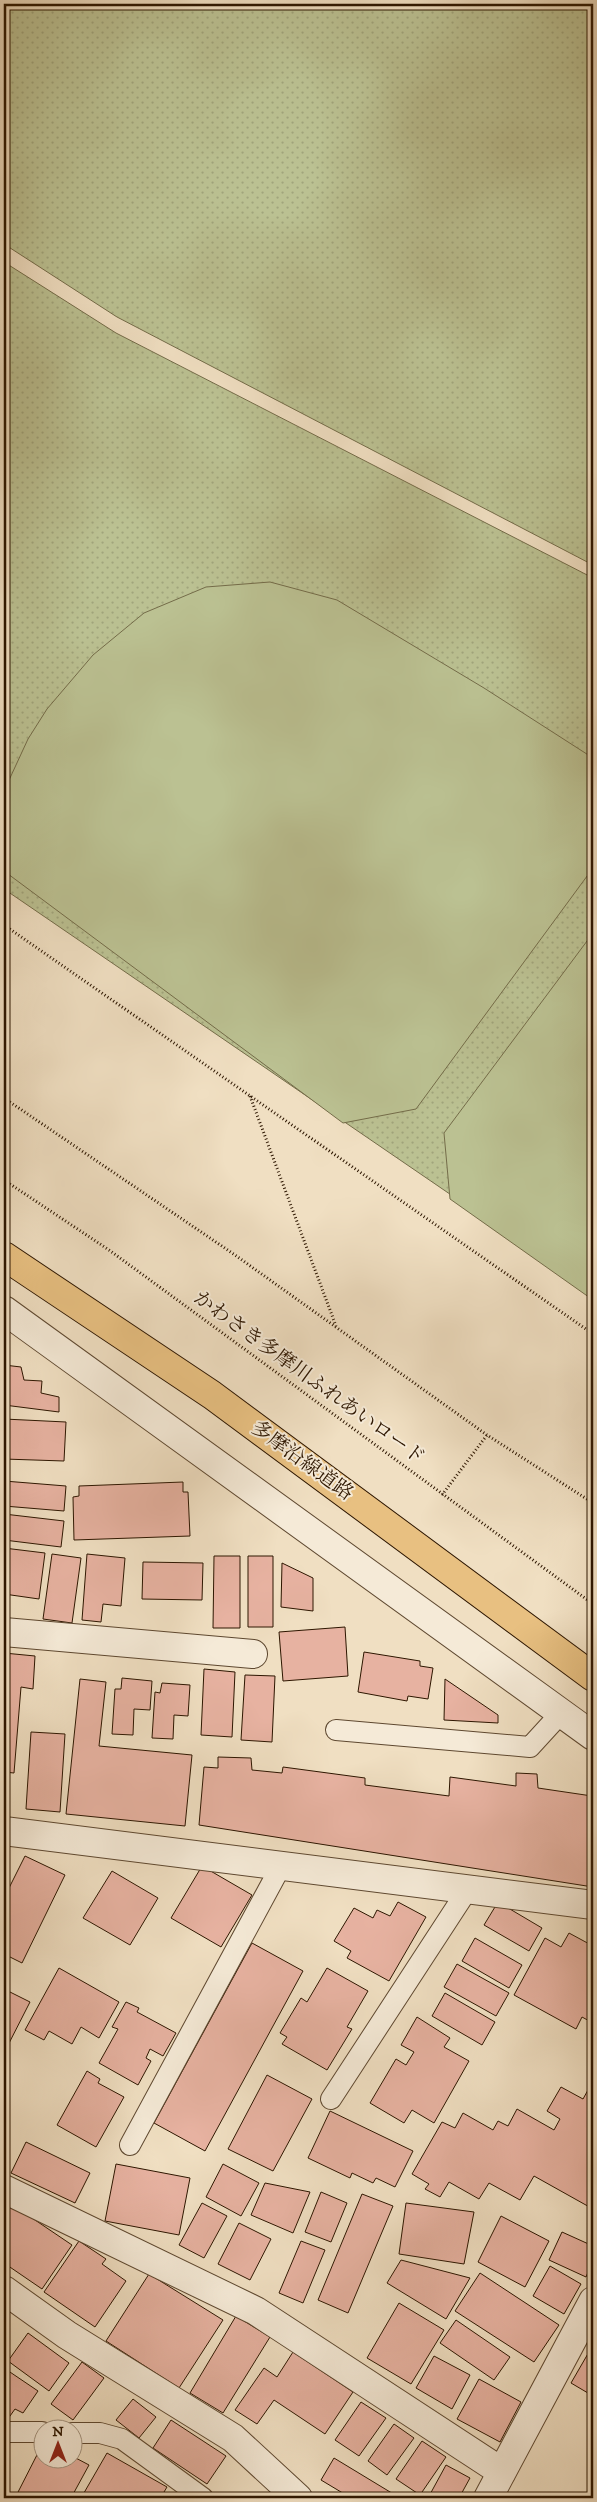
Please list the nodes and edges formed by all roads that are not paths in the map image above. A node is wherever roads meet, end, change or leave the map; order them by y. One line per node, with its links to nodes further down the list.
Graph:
1 (4, 1256): 5 (main road, 多摩沿線道路)
2 (4, 1310): 6 (street)
3 (4, 1632): 4 (street)
4 (253, 1654)
5 (593, 1677)
6 (562, 1712): 7 (lane); 8 (street)
7 (336, 1730)
8 (593, 1736)
9 (4, 1831): 10 (street)
10 (281, 1866): 11 (street); 14 (lane)
11 (468, 1889): 12 (street); 13 (lane)
12 (593, 1905)
13 (331, 2099)
14 (130, 2145)
15 (4, 2189): 21 (street)
16 (4, 2290): 23 (street)
17 (593, 2301): 21 (street)
18 (4, 2432): 19 (lane)
19 (32, 2432)
20 (82, 2433): 22 (lane)
21 (502, 2472): 24 (street)
22 (203, 2498)
23 (298, 2498)
24 (488, 2498)

